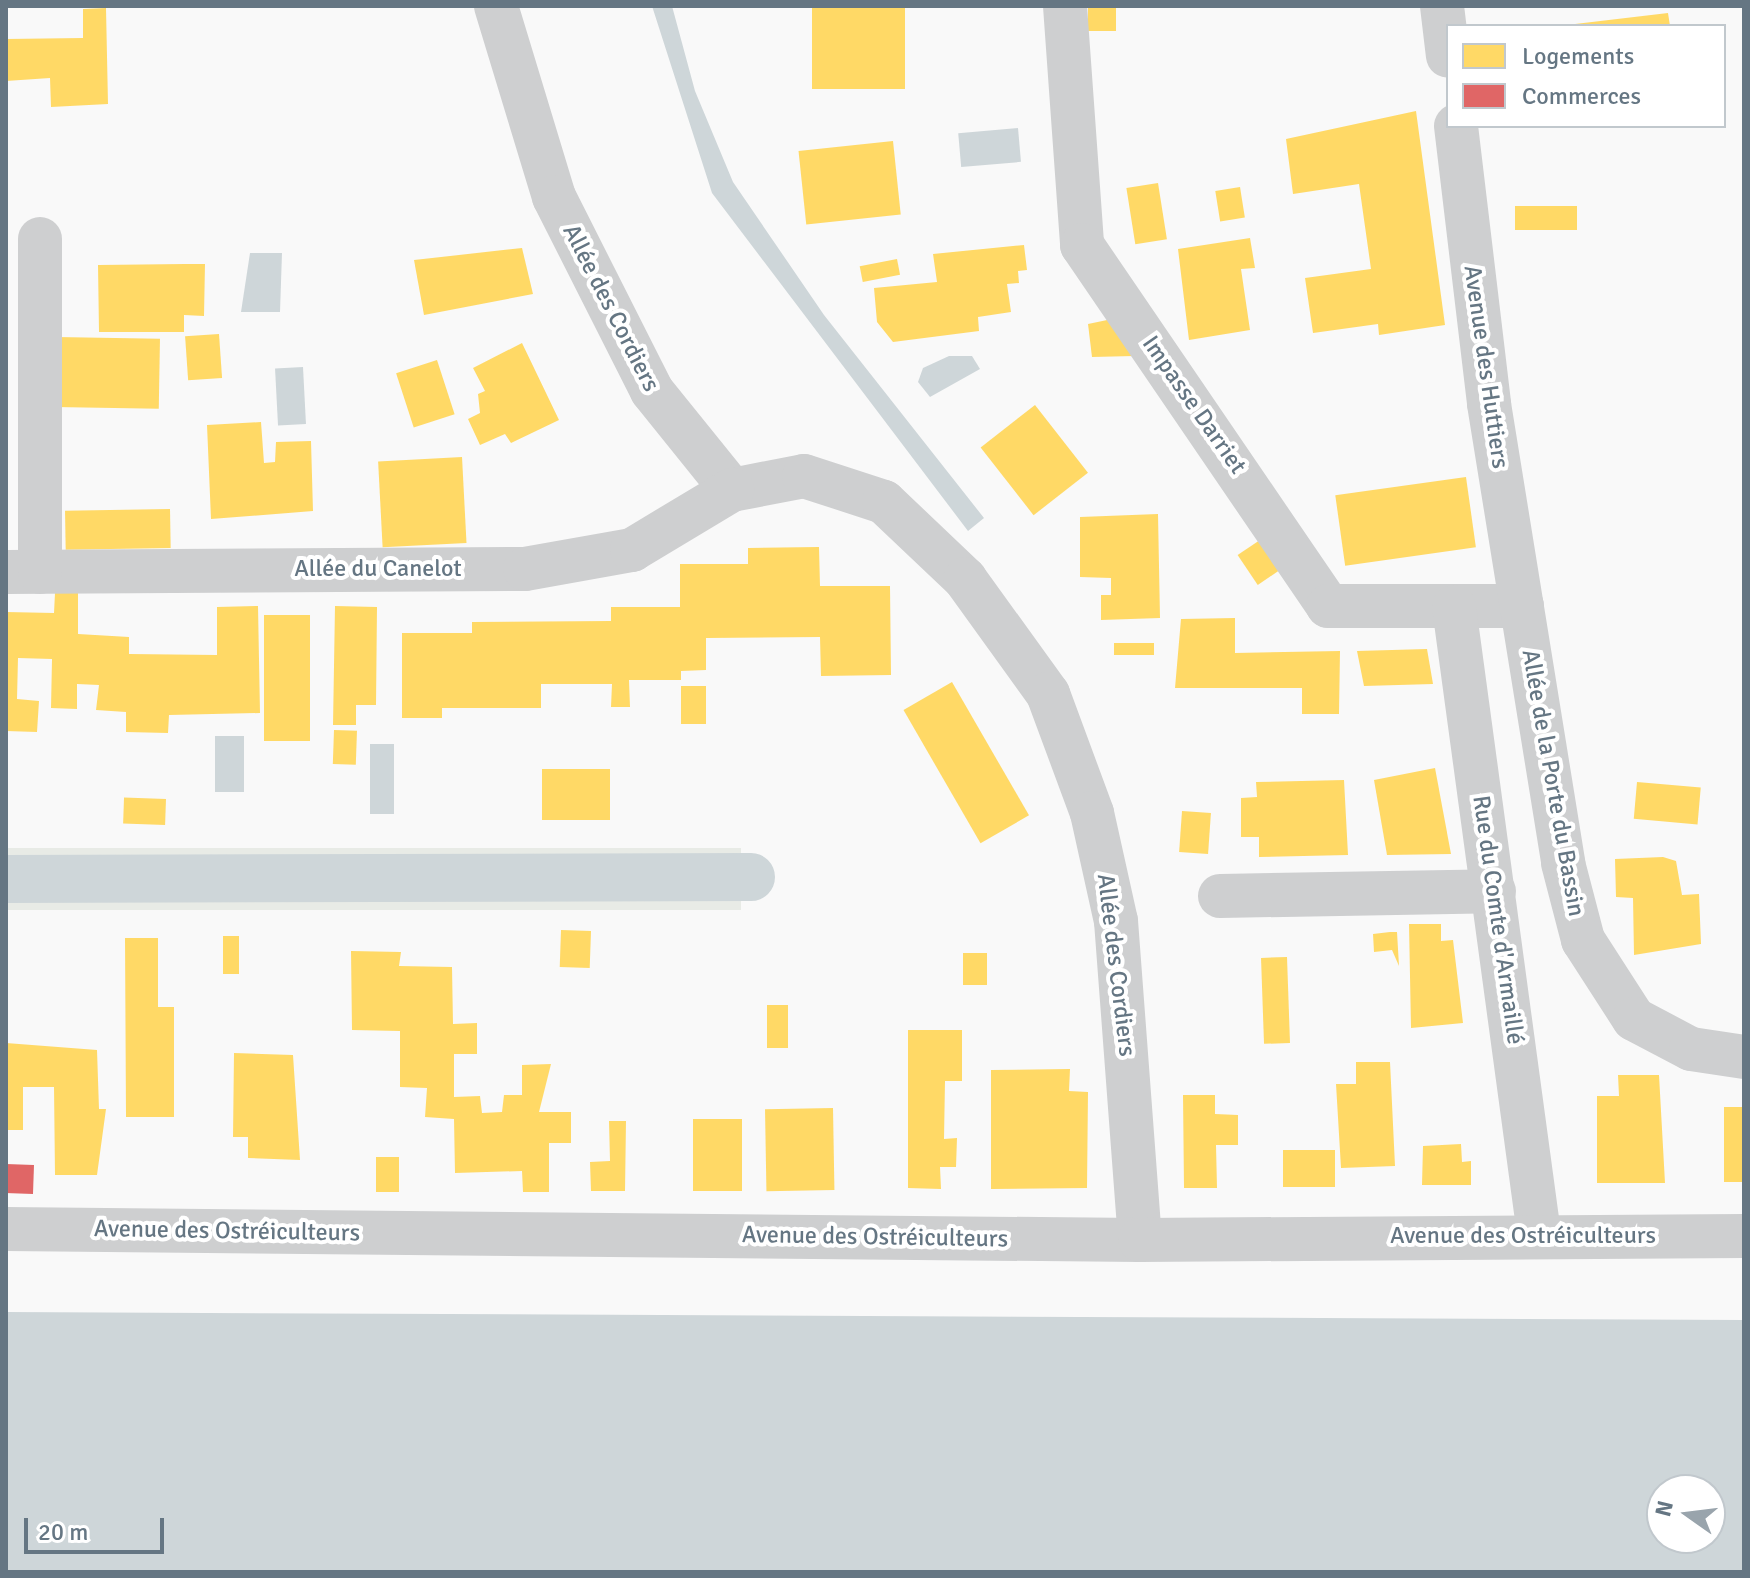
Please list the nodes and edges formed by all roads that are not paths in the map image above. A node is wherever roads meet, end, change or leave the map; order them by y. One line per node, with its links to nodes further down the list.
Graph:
1 (496, 6): 7 (street, Allée des Cordiers)
2 (1065, 6): 10 (street, Impasse Darriet)
3 (1442, 6): 4 (street)
4 (1446, 39)
5 (1456, 128): 9 (street, Avenue des Huttiers)
6 (40, 239): 8 (street)
7 (732, 490): 8 (street, Allée du Canelot); 17 (street, Allée des Cordiers)
8 (23, 572)
9 (1522, 606): 10 (street, Impasse Darriet); 13 (street, Allée de la Porte du Bassin)
10 (1454, 607): 11 (street, Rue du Comte d'Armaillé)
11 (1494, 891): 12 (street); 15 (street, Rue du Comte d'Armaillé)
12 (1220, 896)
13 (1744, 1057)
14 (6, 1229): 17 (street, Avenue des Ostréiculteurs)
15 (1539, 1234): 16 (street, Avenue des Ostréiculteurs); 17 (street, Avenue des Ostréiculteurs)
16 (1744, 1236)
17 (1140, 1240)

